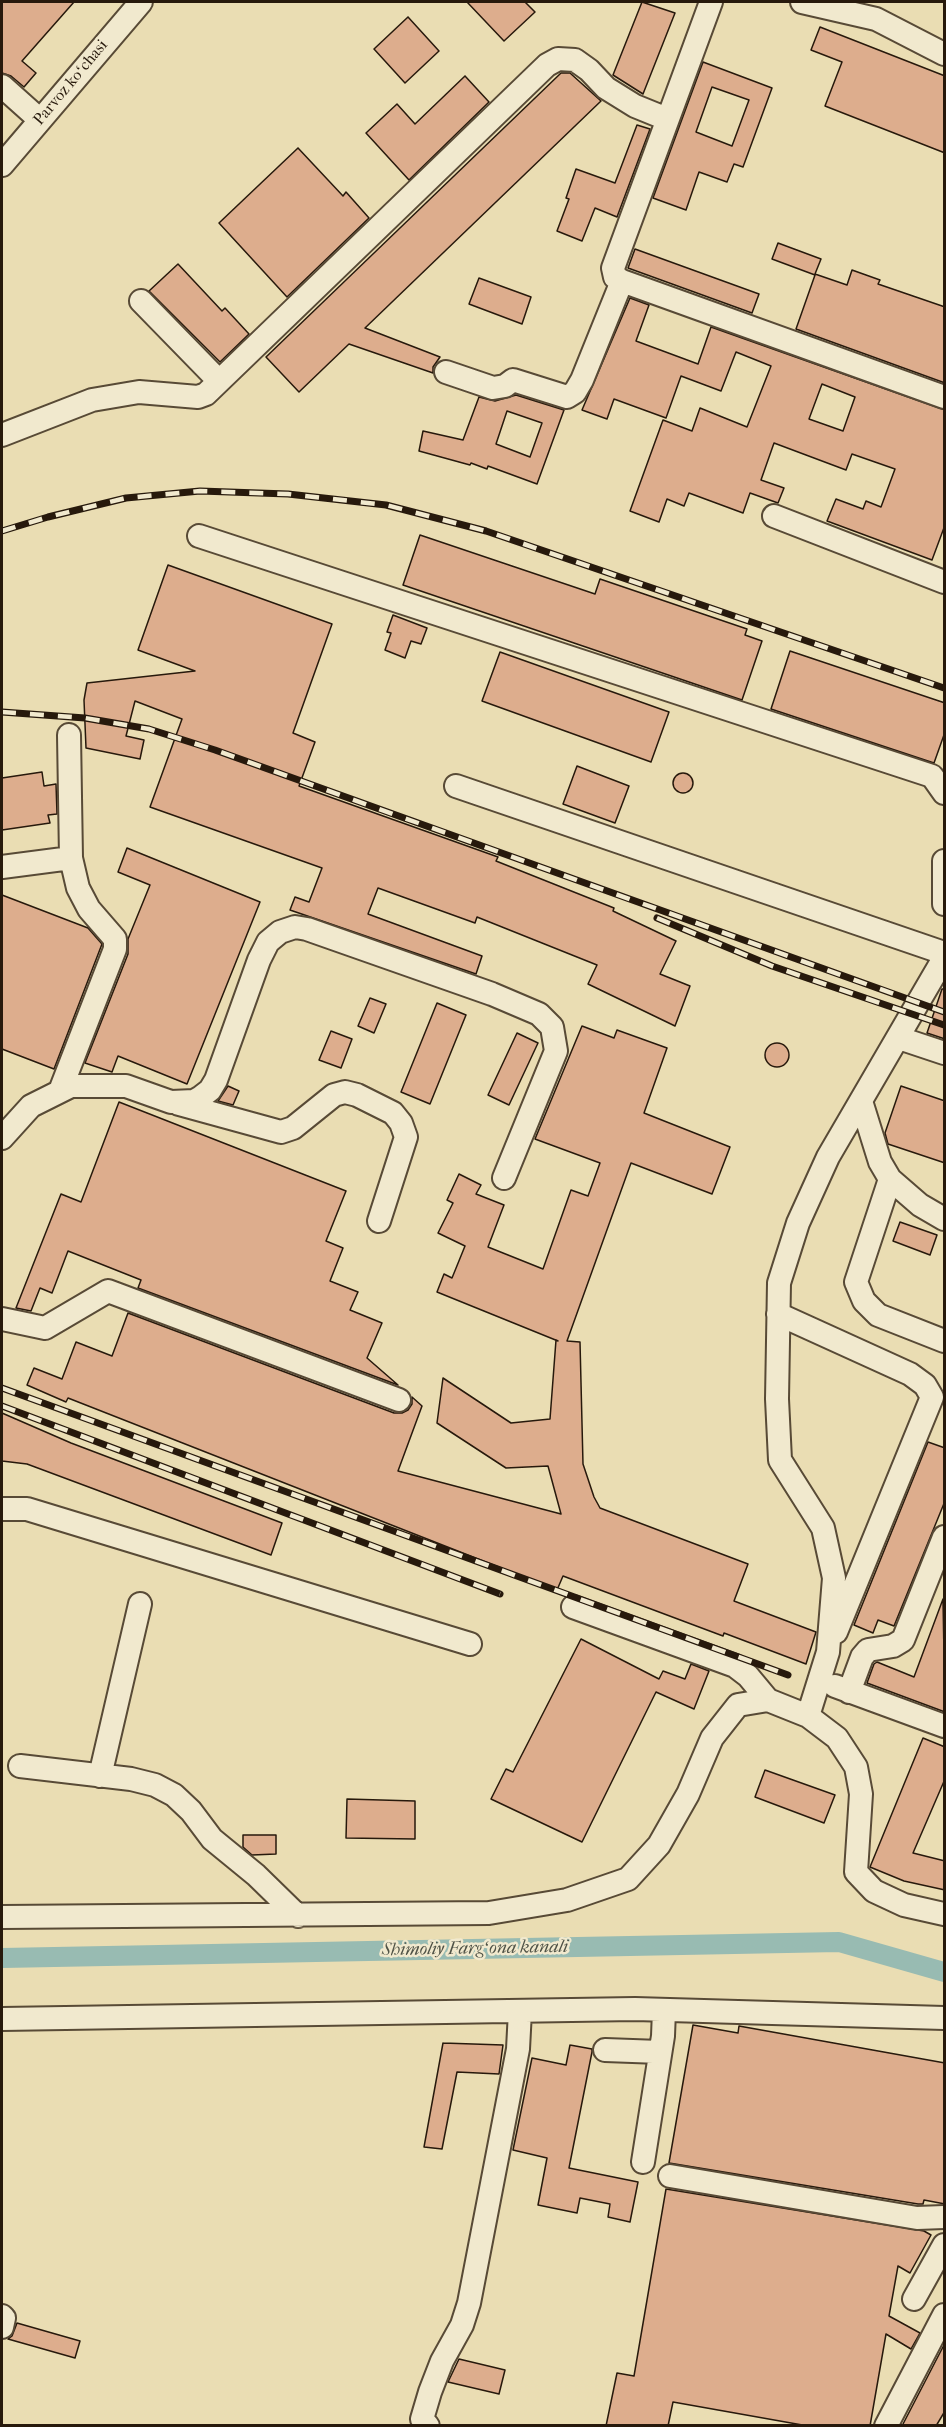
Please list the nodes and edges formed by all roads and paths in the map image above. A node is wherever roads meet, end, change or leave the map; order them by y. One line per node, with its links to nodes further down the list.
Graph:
1 (141, 2): 7 (street, Parvoz koʻchasi)
2 (711, 2): 6 (street)
3 (802, 2): 4 (street)
4 (945, 54)
5 (2, 86): 7 (street)
6 (667, 119): 9 (street); 12 (street)
7 (39, 120): 8 (street, Parvoz koʻchasi)
8 (2, 165)
9 (622, 282): 11 (street); 13 (street)
10 (141, 302): 12 (street)
11 (446, 372)
12 (219, 381): 14 (street)
13 (945, 397)
14 (2, 435)
15 (774, 516): 17 (street)
16 (199, 536): 20 (street)
17 (945, 582)
18 (69, 735): 21 (street)
19 (456, 786): 25 (street)
20 (945, 793)
21 (71, 858): 23 (street); 28 (street)
22 (945, 861): 24 (street)
23 (2, 867)
24 (945, 904)
25 (945, 955): 26 (street)
26 (898, 1038): 27 (street); 29 (street)
27 (945, 1053)
28 (60, 1091): 30 (street); 31 (street)
29 (861, 1101): 33 (street); 36 (street)
30 (171, 1102): 32 (street); 35 (street)
31 (2, 1138)
32 (504, 1178)
33 (890, 1179): 34 (street); 38 (street)
34 (945, 1219)
35 (379, 1221)
36 (778, 1314): 45 (street); 45 (street)
37 (2, 1319): 39 (street)
38 (945, 1341)
39 (399, 1400)
40 (2, 1509): 44 (street)
41 (945, 1537): 47 (street)
42 (140, 1604): 52 (street)
43 (573, 1607): 48 (street)
44 (470, 1644)
45 (828, 1652): 46 (street)
46 (819, 1681): 47 (street); 49 (street)
47 (849, 1692): 50 (street)
48 (768, 1700): 49 (street); 54 (street)
49 (808, 1716): 53 (street)
50 (945, 1726)
51 (20, 1766): 52 (street)
52 (100, 1776): 54 (street)
53 (945, 1914)
54 (298, 1916): 55 (street)
55 (2, 1917)
56 (664, 2010): 57 (street); 58 (street); 61 (street)
57 (520, 2011): 59 (street); 70 (street)
58 (945, 2018)
59 (2, 2019)
60 (605, 2050): 61 (street)
61 (660, 2052): 62 (street)
62 (643, 2162)
63 (669, 2176): 64 (street)
64 (945, 2217)
65 (945, 2245): 66 (street)
66 (914, 2299)
67 (945, 2315): 71 (street)
68 (2, 2316): 69 (street)
69 (2, 2327)
70 (428, 2426)
71 (886, 2426)

